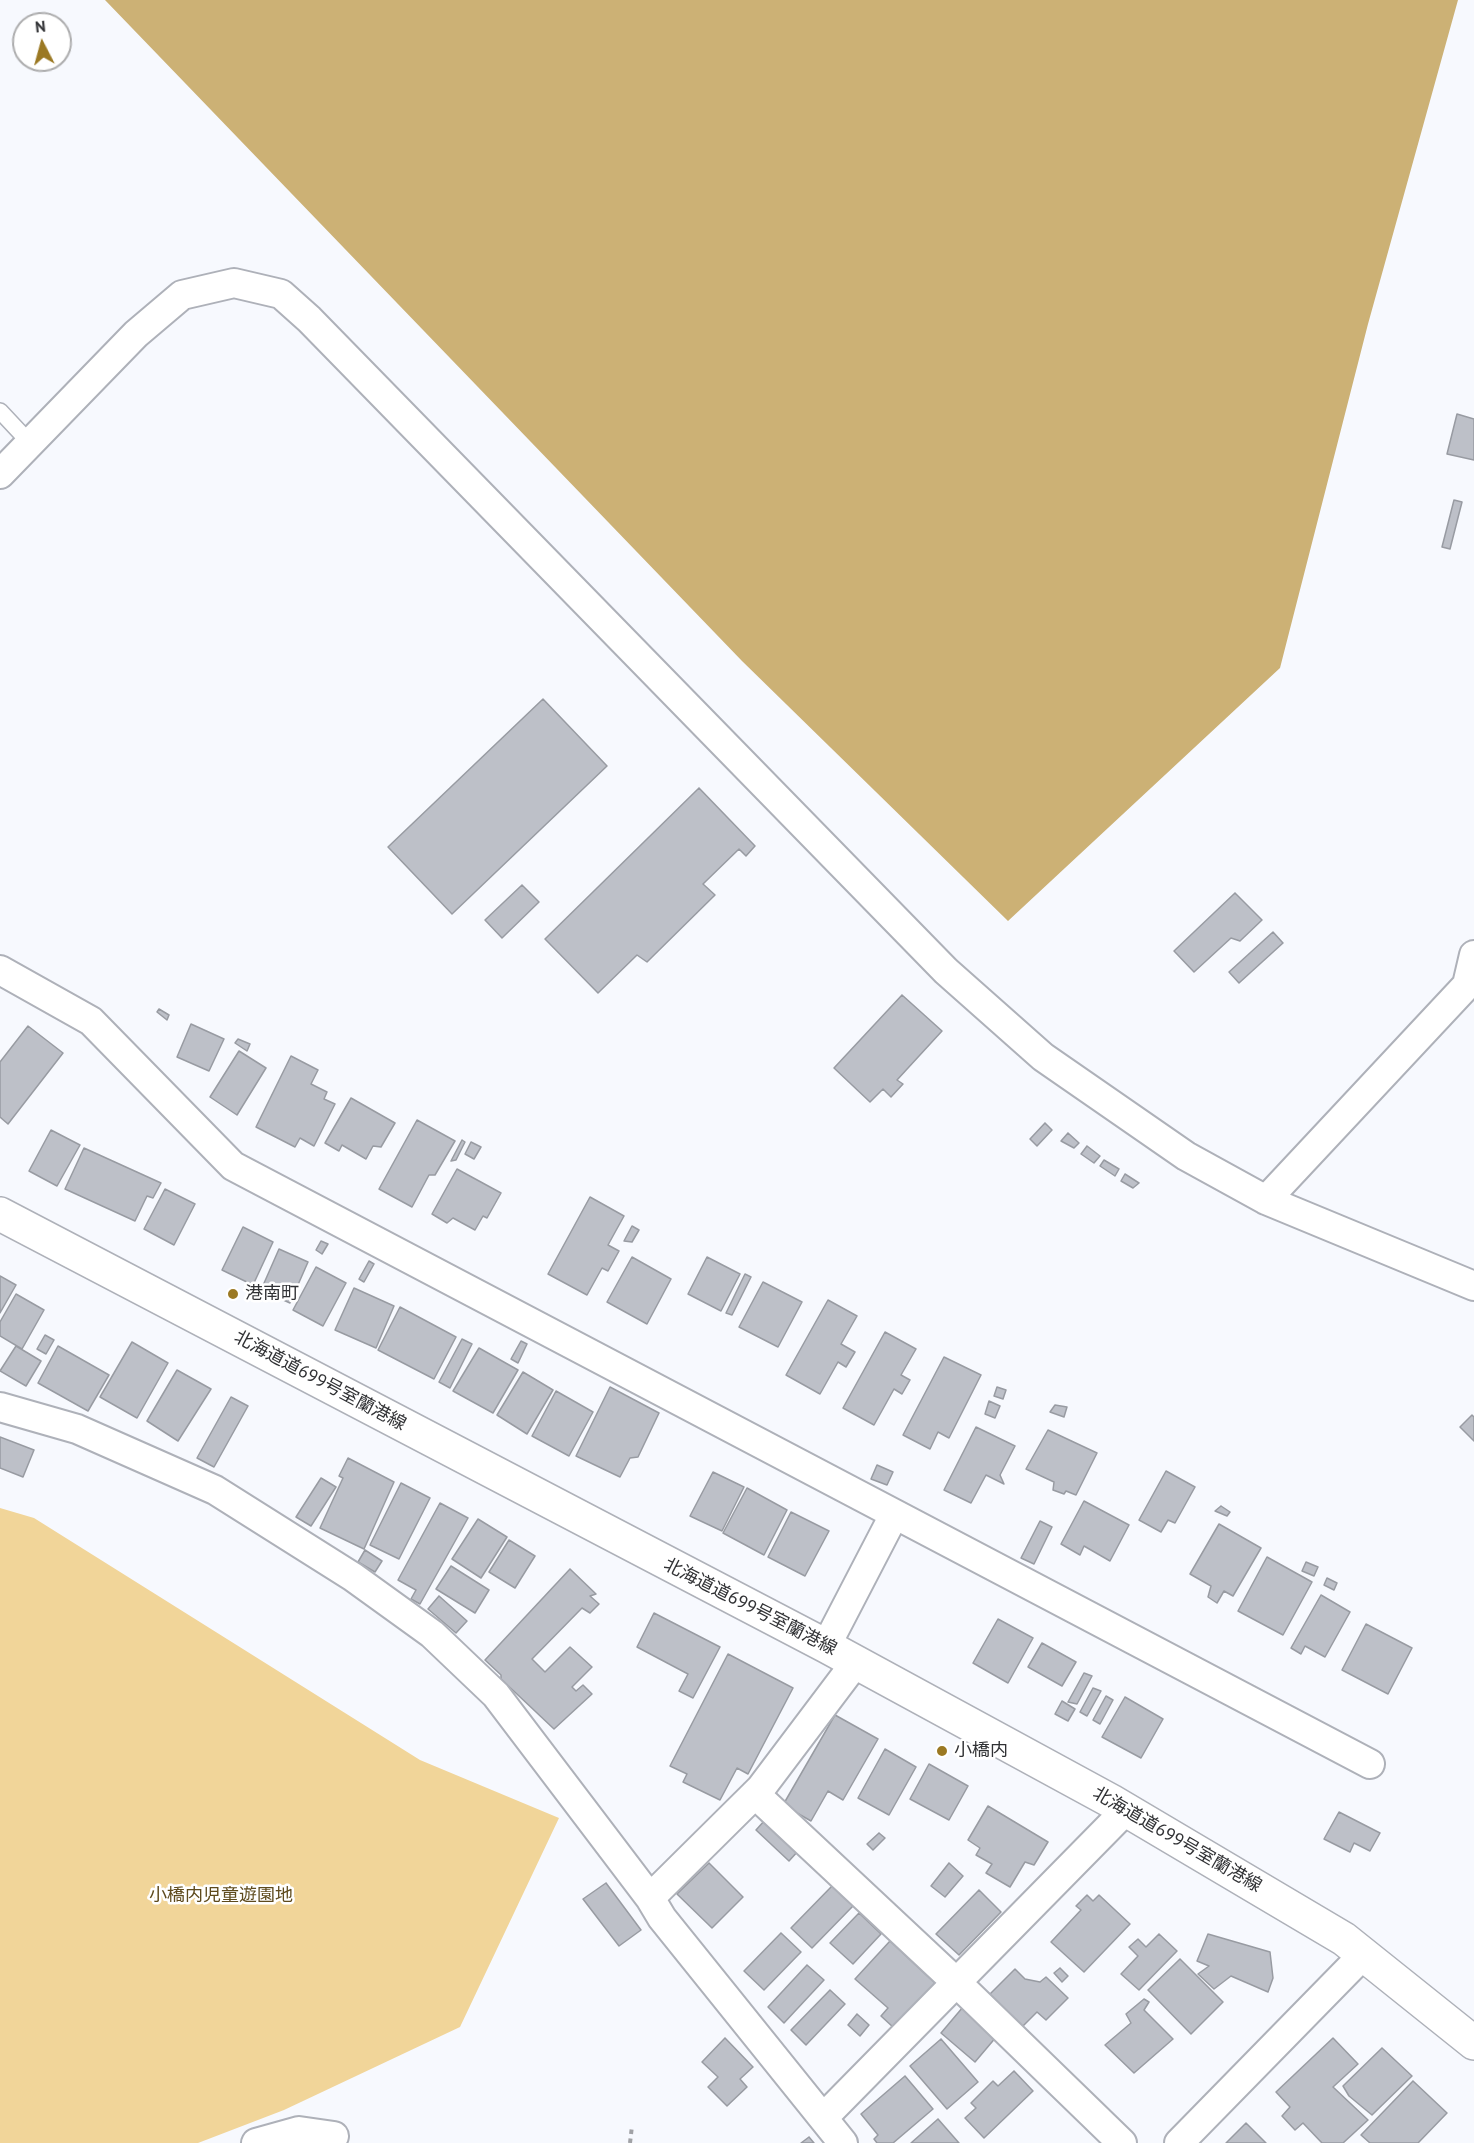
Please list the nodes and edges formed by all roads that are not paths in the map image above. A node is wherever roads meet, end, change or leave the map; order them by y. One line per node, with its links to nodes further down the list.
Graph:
1 (0, 411): 2 (lane)
2 (30, 443): 3 (street); 6 (street)
3 (0, 474)
4 (1474, 955): 6 (street)
5 (0, 970): 10 (street)
6 (1266, 1200): 8 (street)
7 (0, 1214): 11 (main road, 北海道道699号室蘭港線)
8 (1474, 1286)
9 (0, 1407): 16 (street)
10 (894, 1515): 11 (street); 13 (street)
11 (826, 1646): 12 (main road, 北海道道699号室蘭港線)
12 (856, 1662): 14 (street); 15 (main road, 北海道道699号室蘭港線)
13 (1370, 1764)
14 (755, 1794): 16 (street); 18 (street)
15 (1126, 1810): 17 (main road, 北海道道699号室蘭港線); 18 (street)
16 (650, 1898): 20 (street)
17 (1364, 1954): 19 (main road, 北海道道699号室蘭港線); 25 (street)
18 (956, 1982): 20 (street); 24 (street)
19 (1474, 2043)
20 (823, 2118): 23 (street)
21 (334, 2136): 22 (street)
22 (256, 2143)
23 (843, 2143)
24 (1122, 2143)
25 (1179, 2143)

